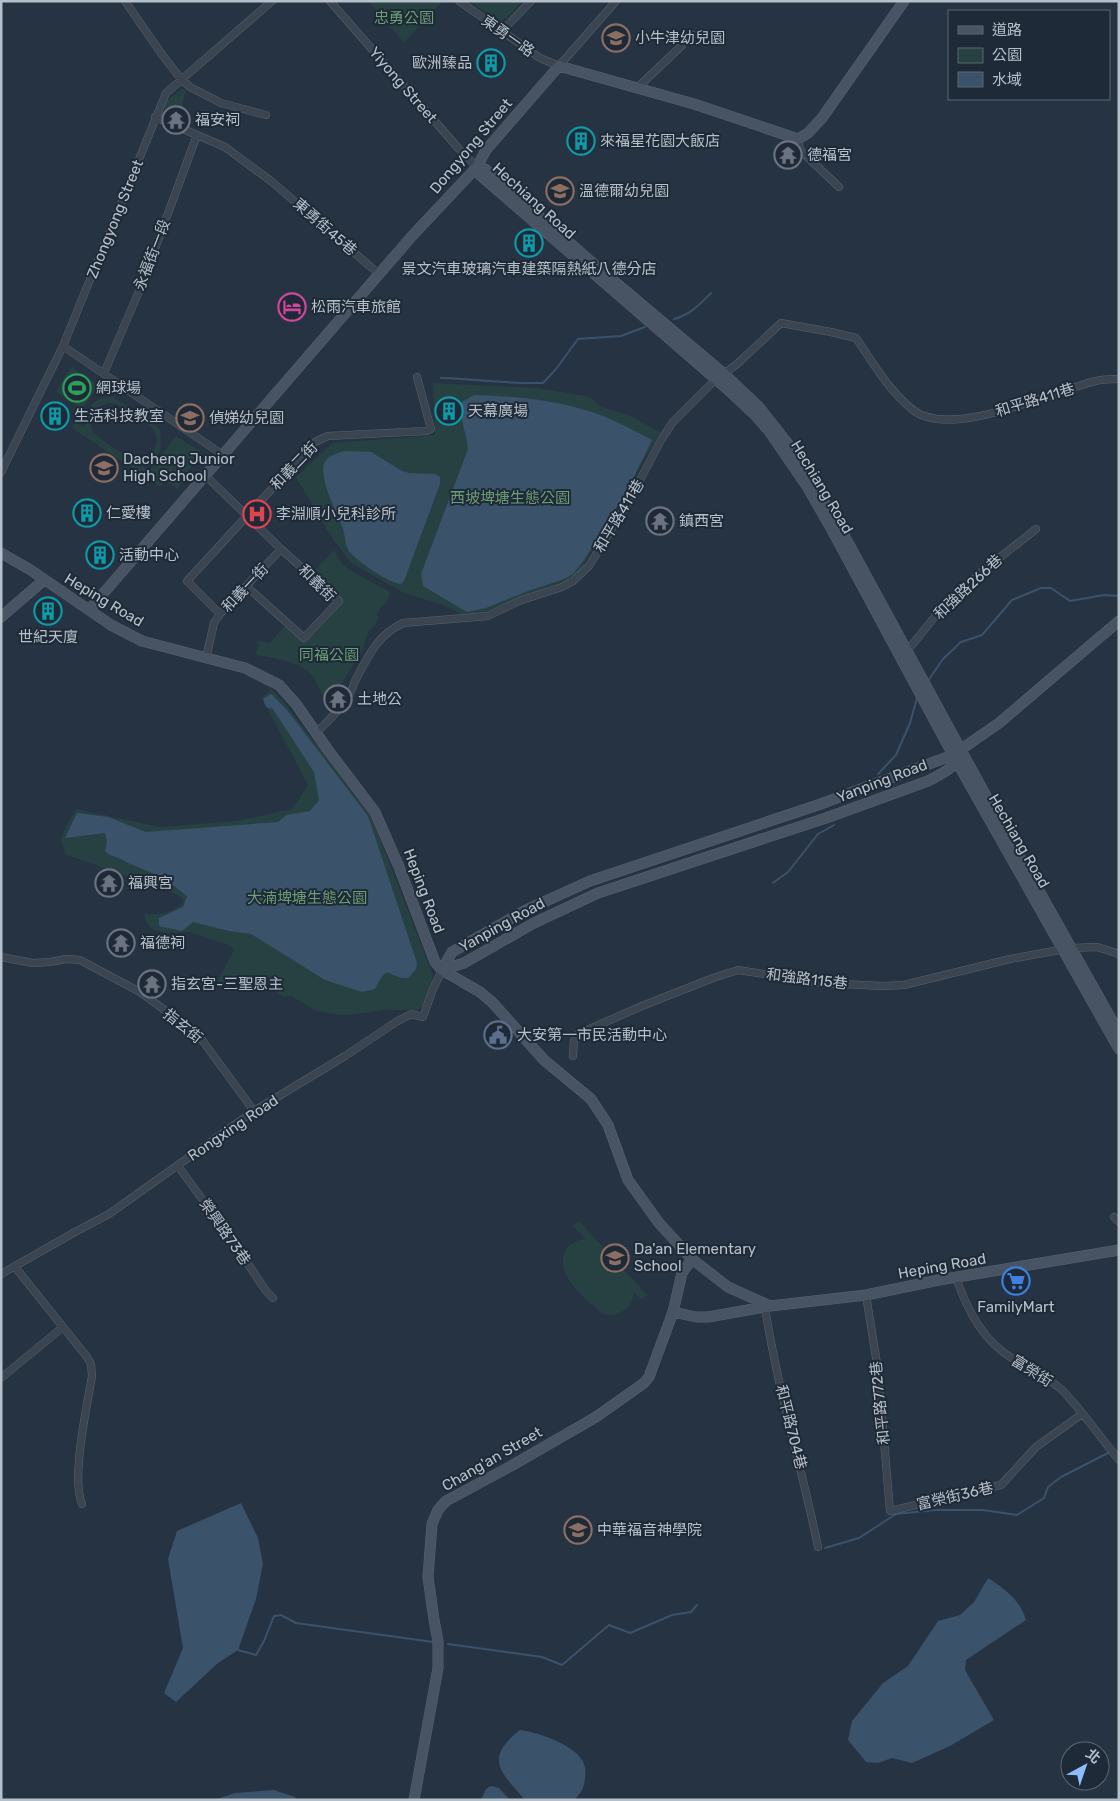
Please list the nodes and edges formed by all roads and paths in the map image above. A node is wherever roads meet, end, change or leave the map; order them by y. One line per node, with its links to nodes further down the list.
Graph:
1 (125, 1): 11 (street)
2 (272, 1): 11 (street, Zhongyong Street)
3 (330, 1): 17 (street, Yiyong Street)
4 (459, 1): 8 (street, 東勇一路)
5 (531, 1): 8 (street)
6 (616, 1): 10 (street)
7 (904, 1): 16 (street)
8 (501, 32): 10 (street, 東勇一路)
9 (694, 35): 12 (street)
10 (559, 66): 12 (street); 17 (street, Dongyong Street)
11 (181, 79): 13 (street); 14 (street, Zhongyong Street)
12 (637, 88): 16 (street)
13 (266, 115)
14 (156, 117): 15 (street, 東勇街45巷); 20 (street, Zhongyong Street)
15 (197, 134): 19 (street, 東勇街45巷); 21 (street, 永福街一段)
16 (798, 139): 18 (street)
17 (477, 167): 19 (street, Dongyong Street); 22 (street, Hechiang Road)
18 (839, 188)
19 (379, 274): 25 (street, Dongyong Street)
20 (63, 346): 21 (street); 26 (street, Zhongyong Street)
21 (104, 373): 25 (street)
22 (720, 376): 24 (street, 和平路411巷); 38 (street, Hechiang Road); 40 (street, 和平路411巷)
23 (417, 377): 28 (street, 和義二街)
24 (1119, 379)
25 (223, 455): 27 (street, Dongyong Street)
26 (1, 472)
27 (205, 475): 28 (street, 和義街); 34 (street, Dongyong Street)
28 (248, 517): 30 (street, 和義街); 35 (street, 和義二街)
29 (1036, 529): 38 (street, 和強路266巷)
30 (281, 548): 33 (street, 和義一街); 33 (street, 和義街)
31 (1, 553): 32 (street, Heping Road)
32 (44, 580): 34 (street, Heping Road); 36 (street)
33 (246, 586): 35 (street, 和義一街)
34 (89, 610): 39 (street, Heping Road)
35 (220, 614): 39 (street, 和義一街)
36 (1, 617)
37 (1119, 621): 41 (street, Yanping Road)
38 (904, 653): 41 (street, Hechiang Road)
39 (206, 658): 40 (street, Heping Road)
40 (316, 733): 45 (street, Heping Road)
41 (957, 756): 42 (street, Hechiang Road); 45 (street, Yanping Road); 45 (street, Yanping Road)
42 (1067, 949): 43 (street); 46 (street, Hechiang Road); 47 (street, Hechiang Road); 48 (street, 和強路115巷)
43 (1119, 954)
44 (1, 957): 49 (street, 指玄街)
45 (442, 970): 49 (street, Rongxing Road); 52 (street)
46 (1119, 1033)
47 (1119, 1049)
48 (573, 1056)
49 (254, 1111): 50 (street, Rongxing Road)
50 (178, 1166): 53 (street, Rongxing Road); 57 (street, 榮興路73巷)
51 (1119, 1250): 55 (street, Heping Road)
52 (692, 1259): 58 (street); 59 (street, Chang'an Street)
53 (15, 1267): 54 (street, Rongxing Road); 60 (street)
54 (1, 1274)
55 (956, 1278): 56 (street, Heping Road); 62 (street, 富榮街)
56 (866, 1295): 58 (street, Heping Road); 65 (street, 和平路772巷)
57 (274, 1298)
58 (767, 1307): 59 (street, Heping Road); 66 (street, 和平路704巷)
59 (673, 1312): 67 (street, Chang'an Street)
60 (63, 1326): 61 (street); 64 (street)
61 (1, 1378)
62 (1082, 1414): 63 (street, 富榮街); 65 (street, 富榮街36巷)
63 (1119, 1460)
64 (82, 1504)
65 (890, 1511)
66 (818, 1547)
67 (414, 1800)

